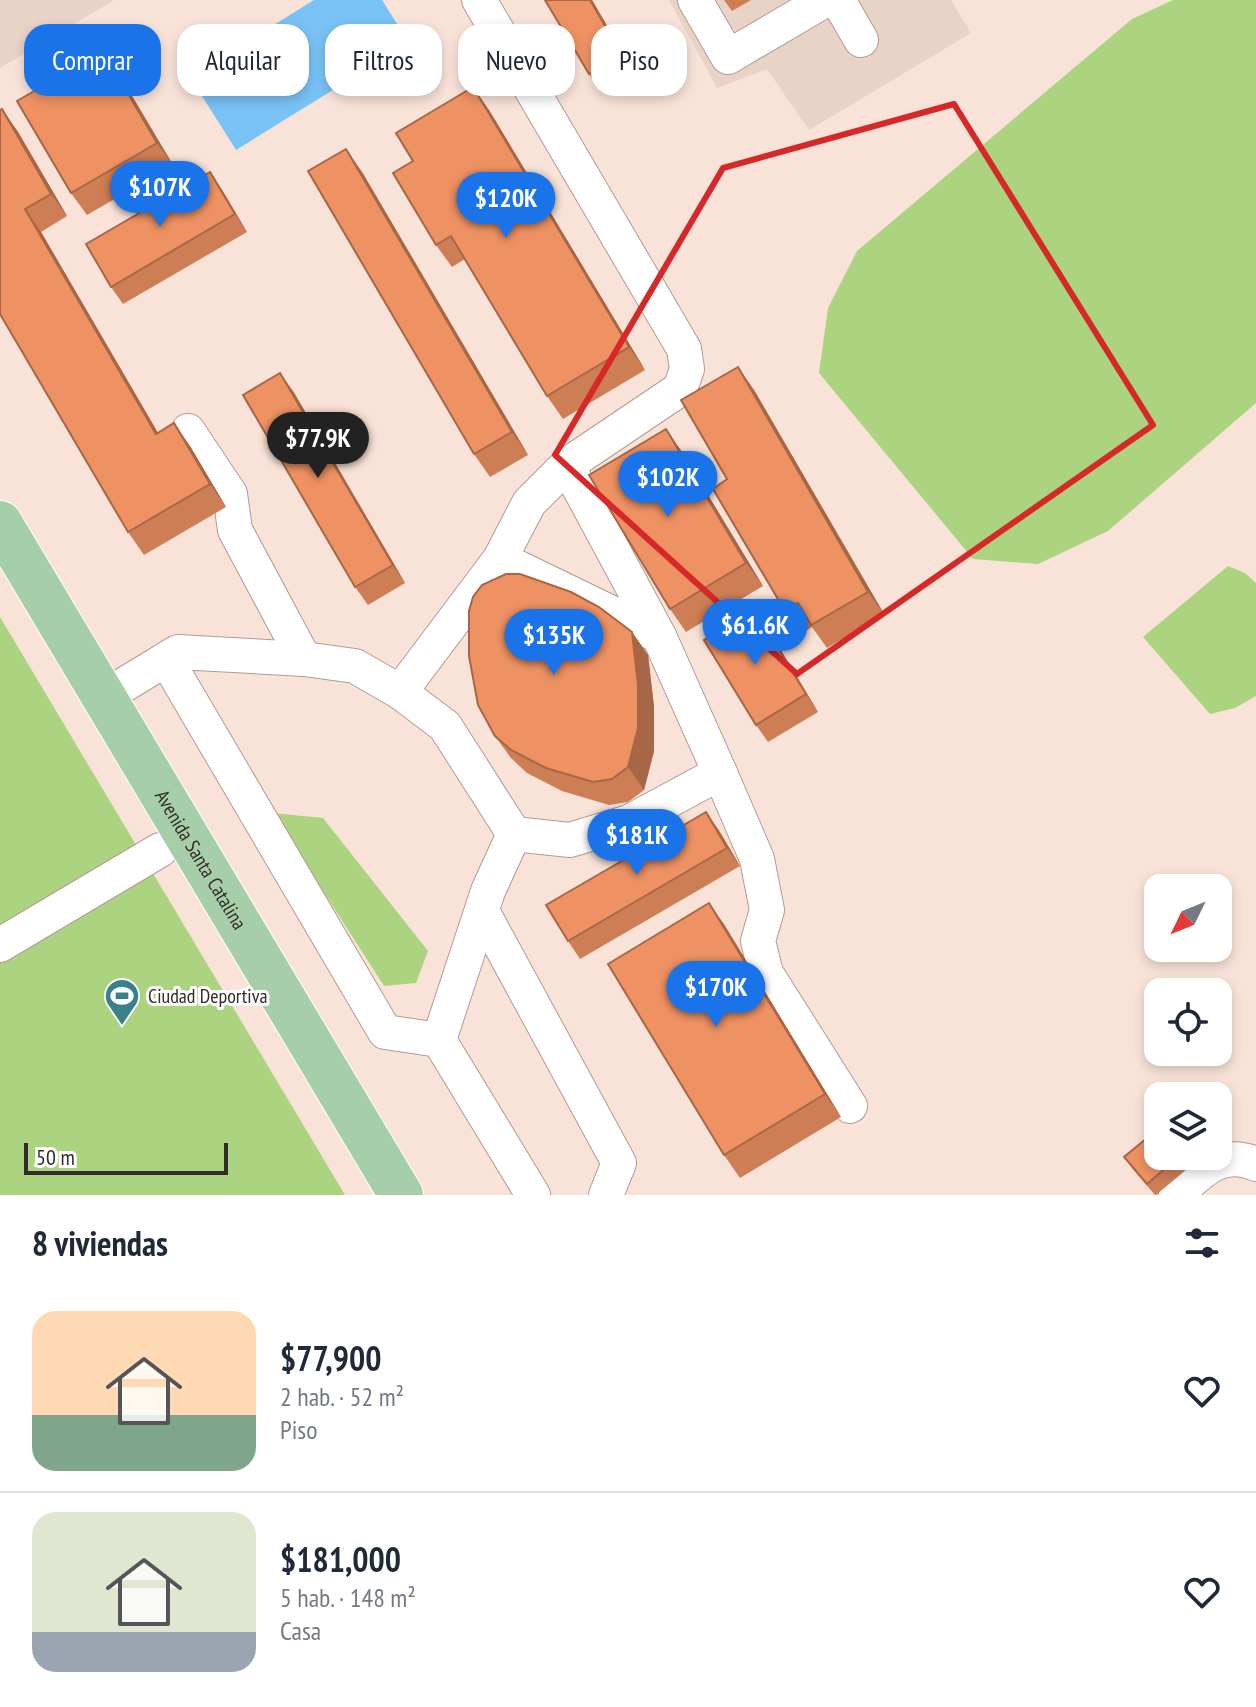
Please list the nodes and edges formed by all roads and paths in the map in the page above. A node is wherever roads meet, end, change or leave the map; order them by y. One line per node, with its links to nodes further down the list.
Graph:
1 (479, 0): 7 (lane)
2 (695, 0): 3 (lane)
3 (825, 0)
4 (838, 0): 5 (lane)
5 (861, 40)
6 (188, 431): 13 (lane)
7 (567, 465): 9 (lane); 11 (lane)
8 (0, 523): 15 (main road, Avenida Santa Catalina)
9 (500, 559): 11 (lane); 14 (lane)
10 (0, 578): 18 (main road, Avenida Santa Catalina)
11 (659, 636): 16 (lane)
12 (166, 659): 13 (lane); 15 (lane); 21 (lane)
13 (304, 659): 14 (lane)
14 (400, 692): 17 (lane)
15 (104, 697): 25 (main road, Avenida Santa Catalina)
16 (720, 773): 17 (lane); 22 (lane)
17 (514, 834): 19 (lane)
18 (160, 850): 20 (lane); 24 (main road, Avenida Santa Catalina)
19 (482, 911): 21 (lane); 27 (lane)
20 (0, 945)
21 (439, 1040): 26 (lane)
22 (850, 1106)
23 (1256, 1164): 28 (lane)
24 (366, 1195)
25 (401, 1195)
26 (533, 1195)
27 (606, 1195)
28 (1176, 1195)

